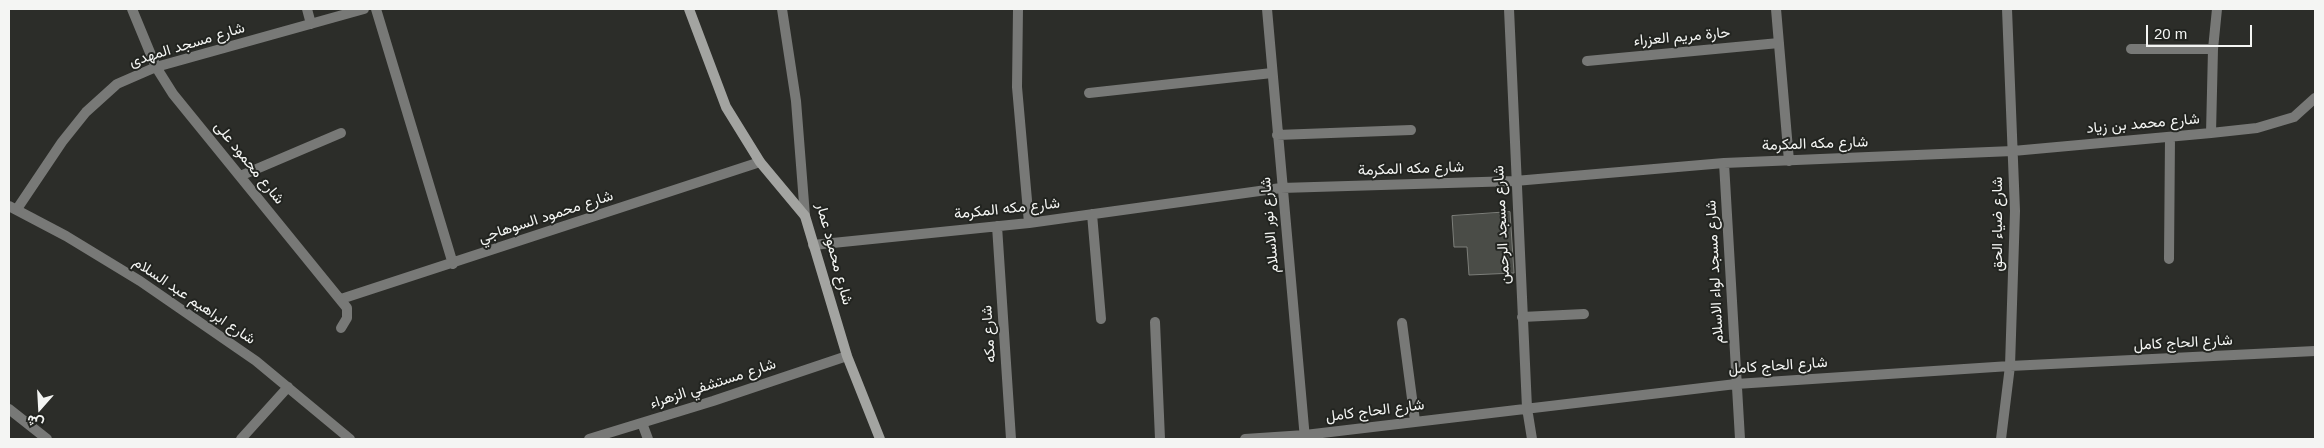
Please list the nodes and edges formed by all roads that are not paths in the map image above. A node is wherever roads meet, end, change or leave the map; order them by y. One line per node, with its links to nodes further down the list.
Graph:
1 (132, 9): 18 (street, شارع محمود على)
2 (307, 9): 13 (street)
3 (364, 9): 13 (street, شارع مسجد المهدى)
4 (376, 9): 41 (street)
5 (689, 9): 29 (street)
6 (782, 9): 36 (street, شارع محمود عمار)
7 (1018, 9): 37 (street)
8 (1266, 9): 19 (street, شارع نور الاسلام)
9 (1509, 9): 32 (street, شارع مسجد الرحمن)
10 (1776, 9): 14 (street)
11 (2007, 9): 27 (street, شارع ضياء الحق)
12 (2217, 9): 16 (street, شارع محمد بن زياد)
13 (311, 24): 18 (street, شارع مسجد المهدى)
14 (1779, 43): 17 (street, حارة مريم العزراء); 28 (street)
15 (2131, 49): 16 (street)
16 (2213, 49): 24 (street, شارع محمد بن زياد)
17 (1587, 61)
18 (156, 67): 31 (street, شارع محمود على); 34 (street, شارع مسجد المهدى)
19 (1272, 73): 20 (street); 25 (street, شارع نور الاسلام)
20 (1089, 93)
21 (2315, 98): 24 (street)
22 (1411, 130): 25 (street)
23 (341, 133): 31 (street)
24 (2212, 134): 26 (street, شارع محمد بن زياد)
25 (1277, 135): 33 (street, شارع نور الاسلام)
26 (2170, 137): 27 (street, شارع محمد بن زياد); 40 (street)
27 (2013, 151): 28 (street, شارع مكه المكرمة); 51 (street, شارع ضياء الحق)
28 (1789, 161): 30 (street, شارع مكه المكرمة)
29 (760, 162): 36 (street); 41 (street, شارع محمود السوهاجي)
30 (1724, 163): 32 (street, شارع مكه المكرمة); 52 (street, شارع مسجد لواء الاسلام)
31 (240, 176): 42 (street, شارع محمود على)
32 (1515, 181): 33 (street, شارع مكه المكرمة); 44 (street, شارع مسجد الرحمن)
33 (1281, 188): 35 (street, شارع مكه المكرمة); 58 (street, شارع نور الاسلام)
34 (13, 208): 53 (street, شارع ابراهيم عبد السلام)
35 (1092, 214): 37 (street, شارع مكه المكرمة); 45 (street)
36 (805, 216): 39 (street, شارع محمود عمار)
37 (1029, 223): 38 (street, شارع مكه المكرمة)
38 (997, 226): 39 (street, شارع مكه المكرمة); 65 (street, شارع مكه)
39 (813, 245): 50 (street, شارع محمود عمار)
40 (2169, 259)
41 (453, 264): 42 (street, شارع محمود السوهاجي)
42 (341, 299): 48 (street)
43 (1584, 314): 44 (street)
44 (1522, 317): 54 (street, شارع مسجد الرحمن)
45 (1101, 319)
46 (1155, 322): 66 (street)
47 (1402, 323): 56 (street)
48 (340, 328)
49 (2315, 352): 51 (street, شارع الحاج كامل)
50 (847, 356): 57 (street, شارع مستشفي الزهراء); 64 (street, شارع محمود عمار)
51 (2010, 366): 52 (street, شارع الحاج كامل); 70 (street, شارع ضياء الحق)
52 (1736, 384): 54 (street, شارع الحاج كامل); 69 (street, شارع مسجد لواء الاسلام)
53 (288, 387): 60 (street); 61 (street, شارع ابراهيم عبد السلام)
54 (1527, 408): 56 (street, شارع الحاج كامل); 68 (street, شارع مسجد الرحمن)
55 (9, 409): 59 (street)
56 (1415, 421): 58 (street, شارع الحاج كامل)
57 (642, 423): 62 (street, شارع مستشفي الزهراء); 63 (street)
58 (1305, 437): 67 (street, شارع الحاج كامل)
59 (47, 439)
60 (241, 439)
61 (350, 439)
62 (589, 439)
63 (648, 439)
64 (880, 439)
65 (1011, 439)
66 (1160, 439)
67 (1246, 439)
68 (1532, 439)
69 (1740, 439)
70 (2001, 439)

